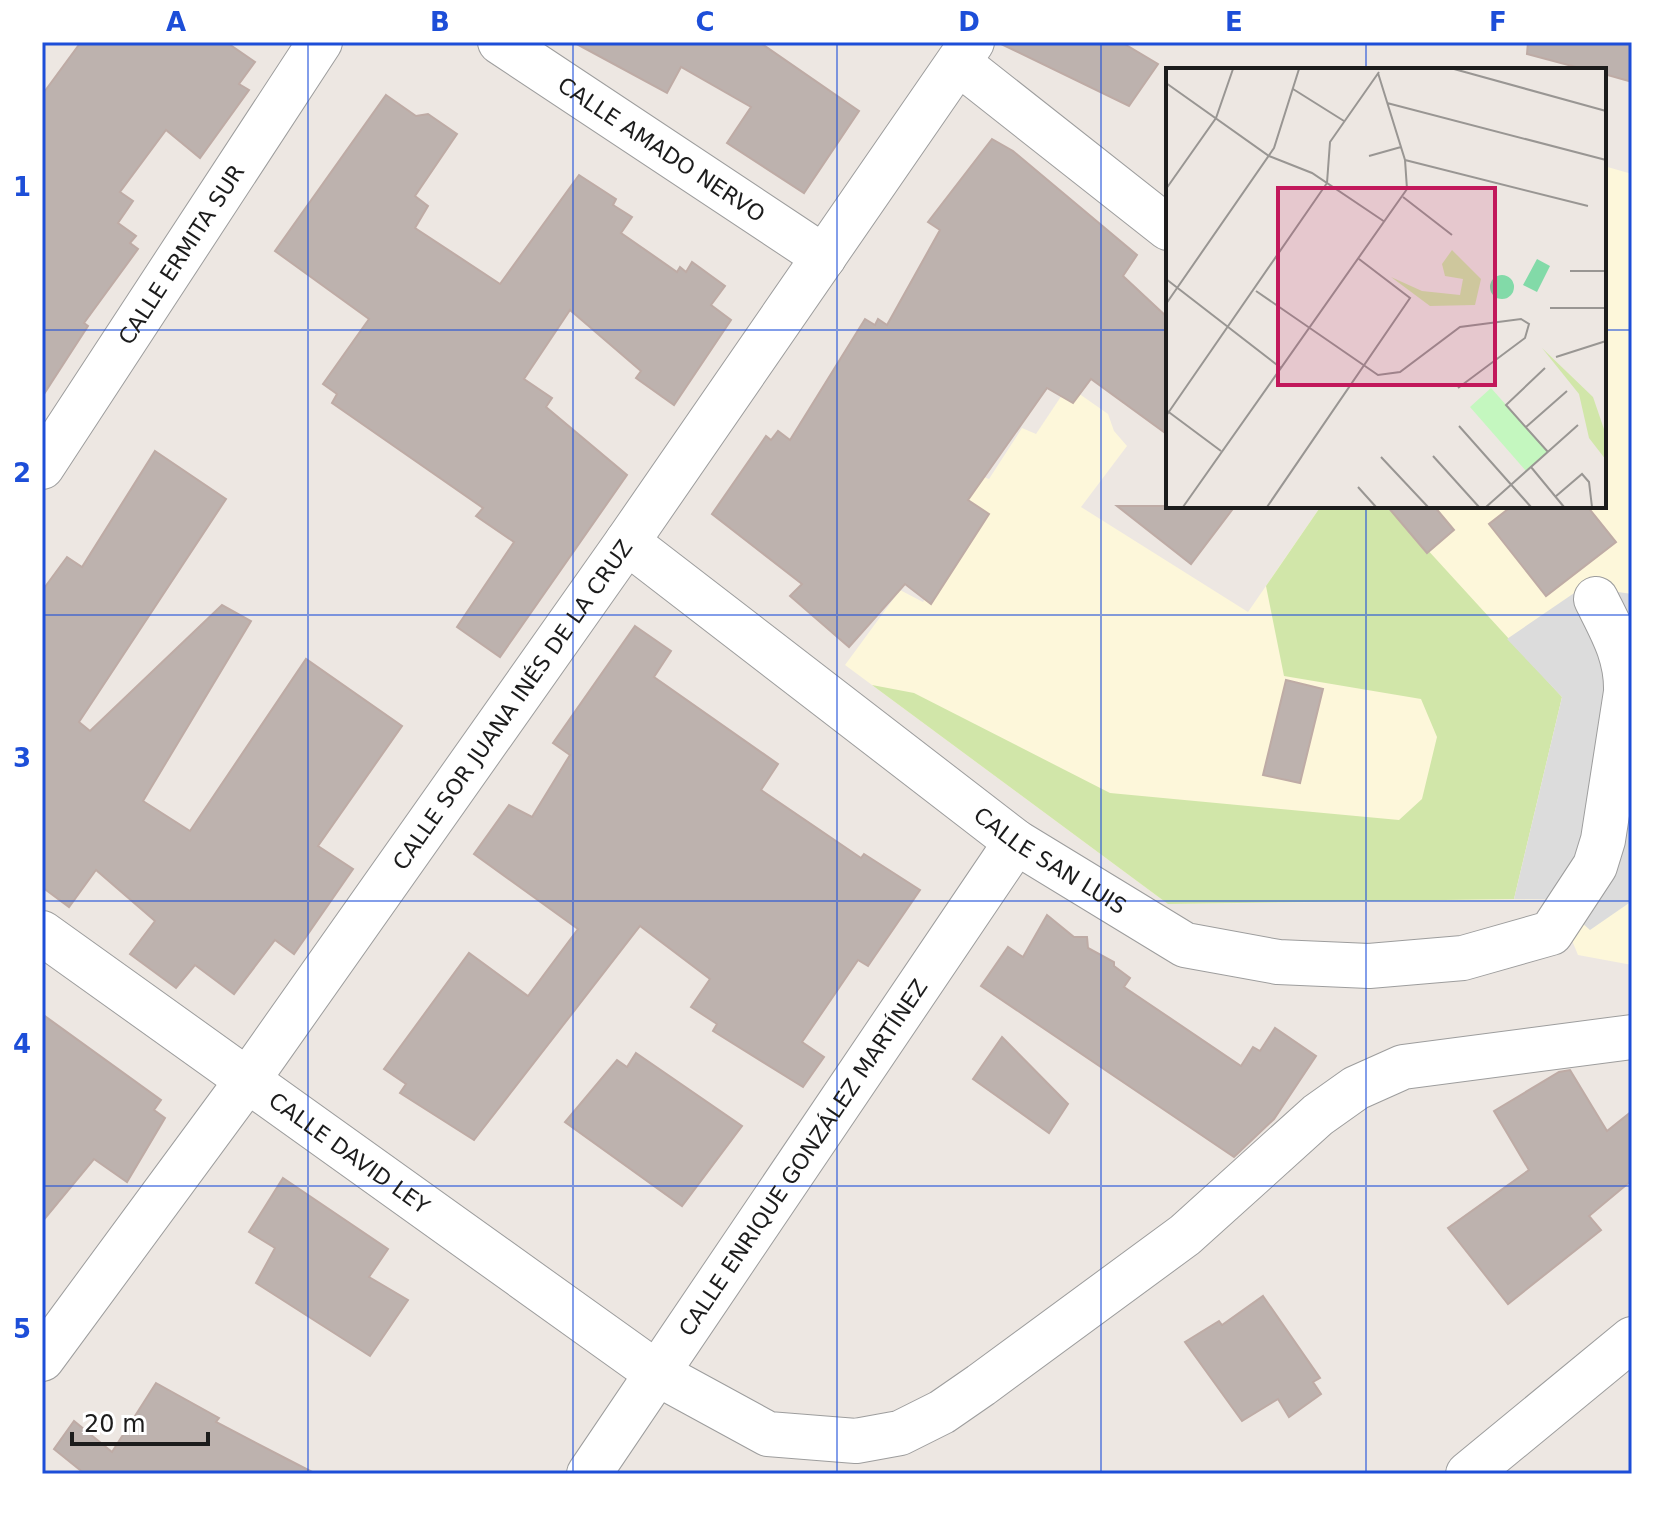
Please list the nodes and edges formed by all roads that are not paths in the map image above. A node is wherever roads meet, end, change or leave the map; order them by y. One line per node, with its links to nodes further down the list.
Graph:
1 (320, 42): 6 (street, CALLE ERMITA SUR)
2 (500, 42): 5 (street, CALLE AMADO NERVO)
3 (966, 53): 4 (street); 5 (street, CALLE SOR JUANA INÉS DE LA CRUZ)
4 (1166, 226)
5 (824, 257): 7 (street, CALLE SOR JUANA INÉS DE LA CRUZ)
6 (42, 467)
7 (627, 542): 9 (street, CALLE SAN LUIS); 12 (street, CALLE SOR JUANA INÉS DE LA CRUZ)
8 (1596, 599): 9 (street, CALLE SAN LUIS)
9 (1016, 842): 15 (street, CALLE ENRIQUE GONZÁLEZ MARTÍNEZ)
10 (42, 933): 12 (street, CALLE DAVID LEY)
11 (1632, 1037): 15 (street, CALLE DAVID LEY)
12 (249, 1078): 14 (street, CALLE SOR JUANA INÉS DE LA CRUZ); 15 (street, CALLE DAVID LEY)
13 (1632, 1339): 17 (street)
14 (42, 1359)
15 (658, 1374): 16 (street, CALLE ENRIQUE GONZÁLEZ MARTÍNEZ)
16 (589, 1474)
17 (1468, 1474)

